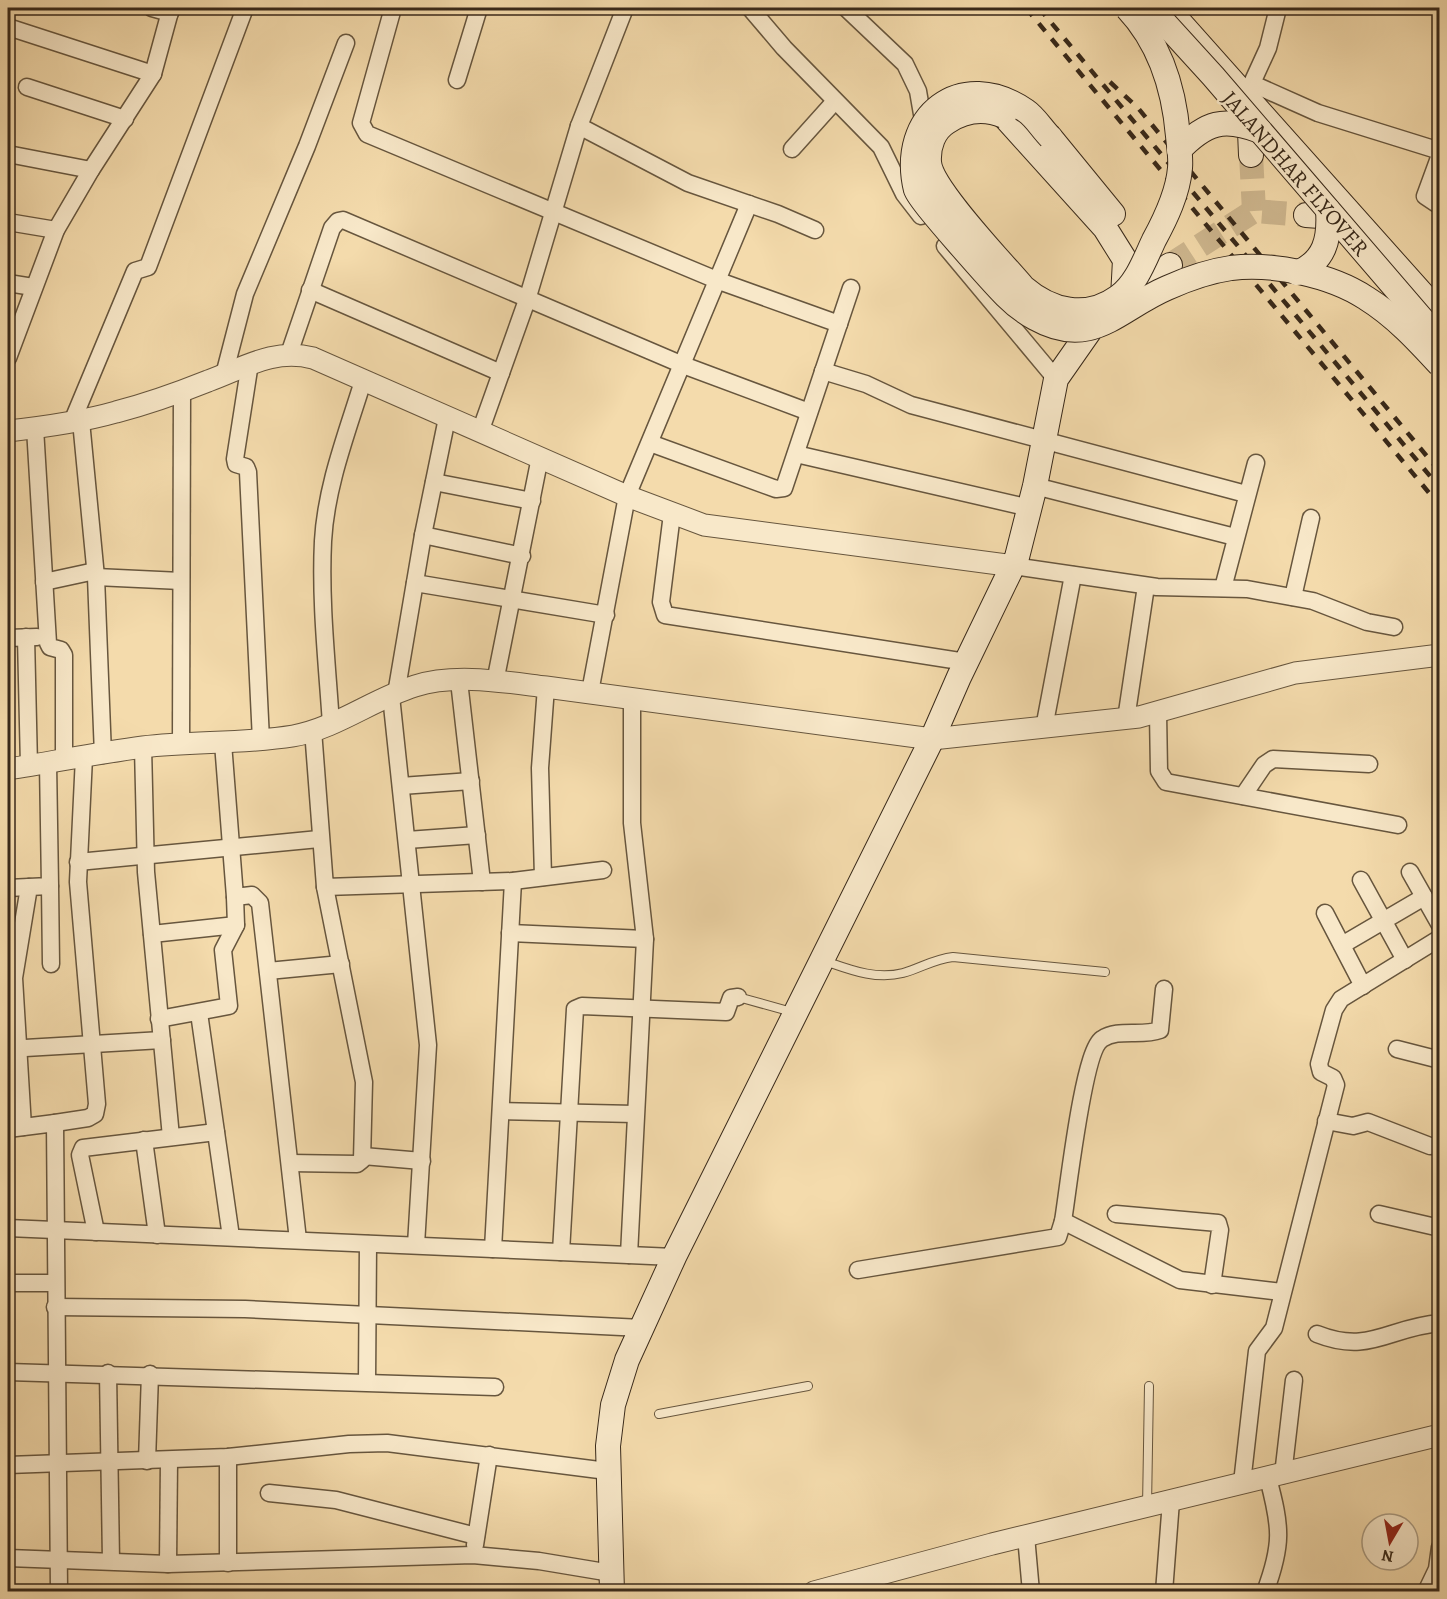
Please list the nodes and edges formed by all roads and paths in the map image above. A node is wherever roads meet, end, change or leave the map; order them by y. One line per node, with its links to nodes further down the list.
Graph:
1 (152, 8): 12 (street)
2 (245, 8): 62 (street)
3 (393, 8): 33 (street)
4 (479, 8): 16 (street)
5 (625, 8): 22 (street)
6 (750, 8): 19 (street)
7 (846, 8): 21 (street)
8 (1127, 8): 25 (main road, bridge)
9 (1151, 8): 23 (main road, JALANDHAR FLYOVER, bridge)
10 (1167, 8): 18 (main road)
11 (1278, 8): 18 (street)
12 (170, 10): 15 (street)
13 (8, 27): 15 (street)
14 (346, 43): 56 (street)
15 (153, 74): 20 (street)
16 (458, 80)
17 (27, 87): 20 (street)
18 (1250, 93): 26 (street); 28 (main road); 34 (main road)
19 (835, 101): 24 (street); 57 (street)
20 (125, 119): 29 (street)
21 (923, 120): 38 (main road, JALANDHAR FLYOVER, bridge); 44 (main road, bridge)
22 (579, 126): 30 (street); 33 (street)
23 (1260, 131): 25 (main road, bridge); 32 (main road, JALANDHAR FLYOVER, bridge)
24 (792, 149)
25 (1179, 150): 44 (main road, bridge)
26 (1440, 153): 31 (street)
27 (8, 154): 29 (street)
28 (1251, 155)
29 (91, 170): 36 (street)
30 (749, 204): 37 (street); 39 (street)
31 (1440, 206)
32 (1317, 212): 34 (main road); 38 (main road, bridge); 48 (main road, JALANDHAR FLYOVER, bridge)
33 (553, 213): 39 (street); 45 (street)
34 (1358, 219): 46 (main road)
35 (8, 222): 36 (street)
36 (56, 230): 41 (street)
37 (815, 230)
38 (1297, 273): 53 (main road, JALANDHAR FLYOVER, bridge)
39 (719, 281): 47 (street); 52 (street)
40 (8, 283): 41 (street)
41 (33, 287): 49 (street)
42 (851, 288): 47 (street)
43 (310, 290): 45 (street); 50 (street); 55 (street)
44 (1123, 297): 57 (main road)
45 (527, 300): 52 (street); 55 (street)
46 (1440, 314)
47 (839, 324): 54 (street)
48 (1440, 340)
49 (9, 348)
50 (289, 354): 51 (street); 58 (street)
51 (250, 363): 56 (street); 109 (street)
52 (683, 365): 60 (street); 67 (street)
53 (1440, 366)
54 (823, 371): 60 (street); 66 (street)
55 (501, 373): 65 (street)
56 (224, 375): 59 (street)
57 (1056, 379): 66 (main road)
58 (363, 381): 61 (street); 106 (street)
59 (182, 391): 62 (street); 84 (street)
60 (809, 412): 68 (street)
61 (447, 418): 65 (street); 71 (street)
62 (76, 422): 63 (street); 82 (street)
63 (35, 428): 64 (street); 85 (street)
64 (8, 431)
65 (480, 432): 69 (street)
66 (1044, 441): 72 (street); 74 (main road)
67 (650, 443): 68 (street); 73 (street)
68 (796, 454): 74 (street)
69 (540, 457): 73 (street); 75 (street)
70 (1256, 463): 72 (street)
71 (435, 482): 75 (street); 78 (street)
72 (1246, 494): 79 (street)
73 (627, 496): 76 (street); 91 (street)
74 (1032, 497): 79 (street); 81 (main road)
75 (532, 501): 80 (street)
76 (672, 514): 81 (street); 97 (street)
77 (1311, 518): 89 (street)
78 (423, 535): 80 (street); 86 (street)
79 (1235, 537): 88 (street)
80 (522, 556): 90 (street)
81 (1014, 566): 83 (street); 97 (main road)
82 (95, 574): 84 (street); 85 (street); 113 (street)
83 (1073, 575): 87 (street); 107 (street)
84 (181, 581): 111 (street)
85 (44, 582): 93 (street)
86 (415, 583): 90 (street); 102 (street)
87 (1146, 586): 88 (street); 105 (street)
88 (1223, 588): 89 (street)
89 (1293, 597): 92 (street)
90 (513, 598): 91 (street); 99 (street)
91 (606, 615): 101 (street)
92 (1394, 627)
93 (47, 636): 94 (street); 113 (street)
94 (27, 637): 95 (street); 113 (street)
95 (8, 638)
96 (1440, 655): 104 (street)
97 (966, 662): 108 (main road)
98 (459, 681): 99 (street); 102 (street); 116 (street)
99 (495, 682): 100 (street)
100 (546, 687): 101 (street); 128 (street)
101 (590, 692): 103 (street)
102 (394, 695): 106 (street); 117 (street)
103 (632, 698): 108 (street); 146 (street)
104 (1158, 713): 105 (street); 118 (street)
105 (1126, 719): 107 (street)
106 (322, 727): 109 (street); 121 (street)
107 (1044, 728): 108 (street)
108 (932, 739): 148 (main road)
109 (261, 740): 110 (street)
110 (223, 742): 111 (street); 123 (street)
111 (181, 745): 112 (street)
112 (143, 747): 113 (street); 124 (street)
113 (66, 760): 115 (street); 125 (street); 133 (street)
114 (1369, 764): 118 (street)
115 (8, 769)
116 (471, 782): 117 (street); 120 (street)
117 (401, 786): 122 (street)
118 (1243, 796): 119 (street)
119 (1398, 825)
120 (477, 836): 122 (street); 131 (street)
121 (319, 839): 123 (street); 135 (street)
122 (407, 840): 132 (street)
123 (231, 849): 124 (street); 137 (street)
124 (145, 858): 125 (street); 144 (street)
125 (78, 862): 162 (street)
126 (603, 870): 128 (street)
127 (1410, 872): 138 (street)
128 (543, 877): 130 (street)
129 (1361, 880): 140 (street)
130 (513, 881): 131 (street); 143 (street)
131 (482, 882): 132 (street)
132 (412, 884): 135 (street); 177 (street)
133 (50, 886): 134 (street); 150 (street)
134 (29, 887): 136 (street); 163 (street)
135 (325, 887): 151 (street)
136 (8, 888)
137 (235, 897): 141 (street); 152 (street)
138 (1424, 897): 140 (street); 142 (street)
139 (1325, 913): 147 (street)
140 (1383, 921): 147 (street); 149 (street)
141 (236, 925): 144 (street); 158 (street)
142 (1440, 925)
143 (510, 933): 146 (street); 166 (street)
144 (152, 934): 160 (street)
145 (1440, 938): 149 (street)
146 (645, 939): 157 (street)
147 (1342, 945): 154 (street)
148 (822, 960): 153 (lane); 159 (main road)
149 (1405, 960): 154 (street)
150 (51, 964)
151 (341, 964): 152 (street); 176 (street)
152 (268, 970): 178 (street)
153 (1105, 972)
154 (1363, 986): 169 (street)
155 (1164, 989): 181 (street)
156 (738, 996): 157 (street); 159 (lane)
157 (642, 1008): 167 (street); 168 (street)
158 (199, 1013): 160 (street); 172 (street)
159 (795, 1013): 194 (main road)
160 (159, 1019): 161 (street)
161 (162, 1040): 162 (street); 173 (street)
162 (92, 1044): 163 (street); 170 (street)
163 (13, 1048): 171 (street)
164 (1396, 1049): 165 (street)
165 (1440, 1060)
166 (501, 1111): 167 (street); 191 (street)
167 (568, 1112): 168 (street); 192 (street)
168 (635, 1114): 193 (street)
169 (1326, 1121): 175 (street); 199 (street)
170 (54, 1123): 171 (street); 183 (street)
171 (15, 1128)
172 (216, 1132): 173 (street); 187 (street)
173 (171, 1137): 174 (street)
174 (144, 1140): 185 (street); 186 (street)
175 (1430, 1146)
176 (363, 1156): 177 (street); 178 (street)
177 (422, 1161): 190 (street)
178 (290, 1163): 188 (street)
179 (1116, 1214): 198 (street)
180 (1379, 1214): 184 (street)
181 (1063, 1221): 195 (street); 198 (street)
182 (8, 1228): 183 (street)
183 (54, 1228): 185 (street); 197 (street)
184 (1440, 1228)
185 (96, 1232): 186 (street)
186 (157, 1235): 187 (street)
187 (231, 1237): 188 (street)
188 (298, 1240): 189 (street)
189 (368, 1244): 190 (street); 201 (street)
190 (417, 1245): 191 (street)
191 (494, 1249): 192 (street)
192 (561, 1252): 193 (street)
193 (629, 1255): 194 (street)
194 (674, 1257): 203 (main road)
195 (858, 1270)
196 (8, 1283): 197 (street)
197 (55, 1283): 200 (street)
198 (1212, 1285): 199 (street)
199 (1282, 1292): 225 (street)
200 (55, 1307): 201 (street); 205 (street)
201 (366, 1314): 203 (street); 210 (street)
202 (1440, 1323): 204 (street)
203 (642, 1328): 223 (main road)
204 (1317, 1334)
205 (56, 1371): 206 (street); 207 (street); 221 (street)
206 (8, 1372)
207 (108, 1373): 208 (street); 220 (street)
208 (150, 1374): 210 (street); 219 (street)
209 (1294, 1380): 224 (street)
210 (367, 1382): 213 (street)
211 (808, 1386): 214 (lane)
212 (1149, 1386): 228 (lane)
213 (495, 1387)
214 (659, 1414)
215 (1440, 1435): 224 (street)
216 (489, 1455): 217 (street); 223 (street); 229 (street)
217 (228, 1457): 218 (street); 236 (street)
218 (169, 1460): 219 (street); 237 (street)
219 (147, 1461): 220 (street)
220 (109, 1463): 221 (street); 235 (street)
221 (59, 1464): 222 (street); 234 (street)
222 (8, 1465)
223 (607, 1471): 238 (main road)
224 (1275, 1476): 225 (street); 243 (street)
225 (1242, 1483): 227 (street)
226 (269, 1493): 229 (street)
227 (1171, 1501): 228 (street); 242 (street)
228 (1148, 1507): 230 (street)
229 (476, 1536): 232 (street)
230 (1026, 1536): 240 (street); 241 (street)
231 (1440, 1547): 244 (street)
232 (473, 1555): 236 (street); 238 (street)
233 (8, 1558): 234 (street)
234 (57, 1561): 235 (street); 239 (street)
235 (111, 1561): 237 (street)
236 (228, 1563): 237 (street)
237 (168, 1564)
238 (612, 1582)
239 (59, 1592)
240 (814, 1592)
241 (1031, 1592)
242 (1164, 1592)
243 (1265, 1592)
244 (1426, 1592)

